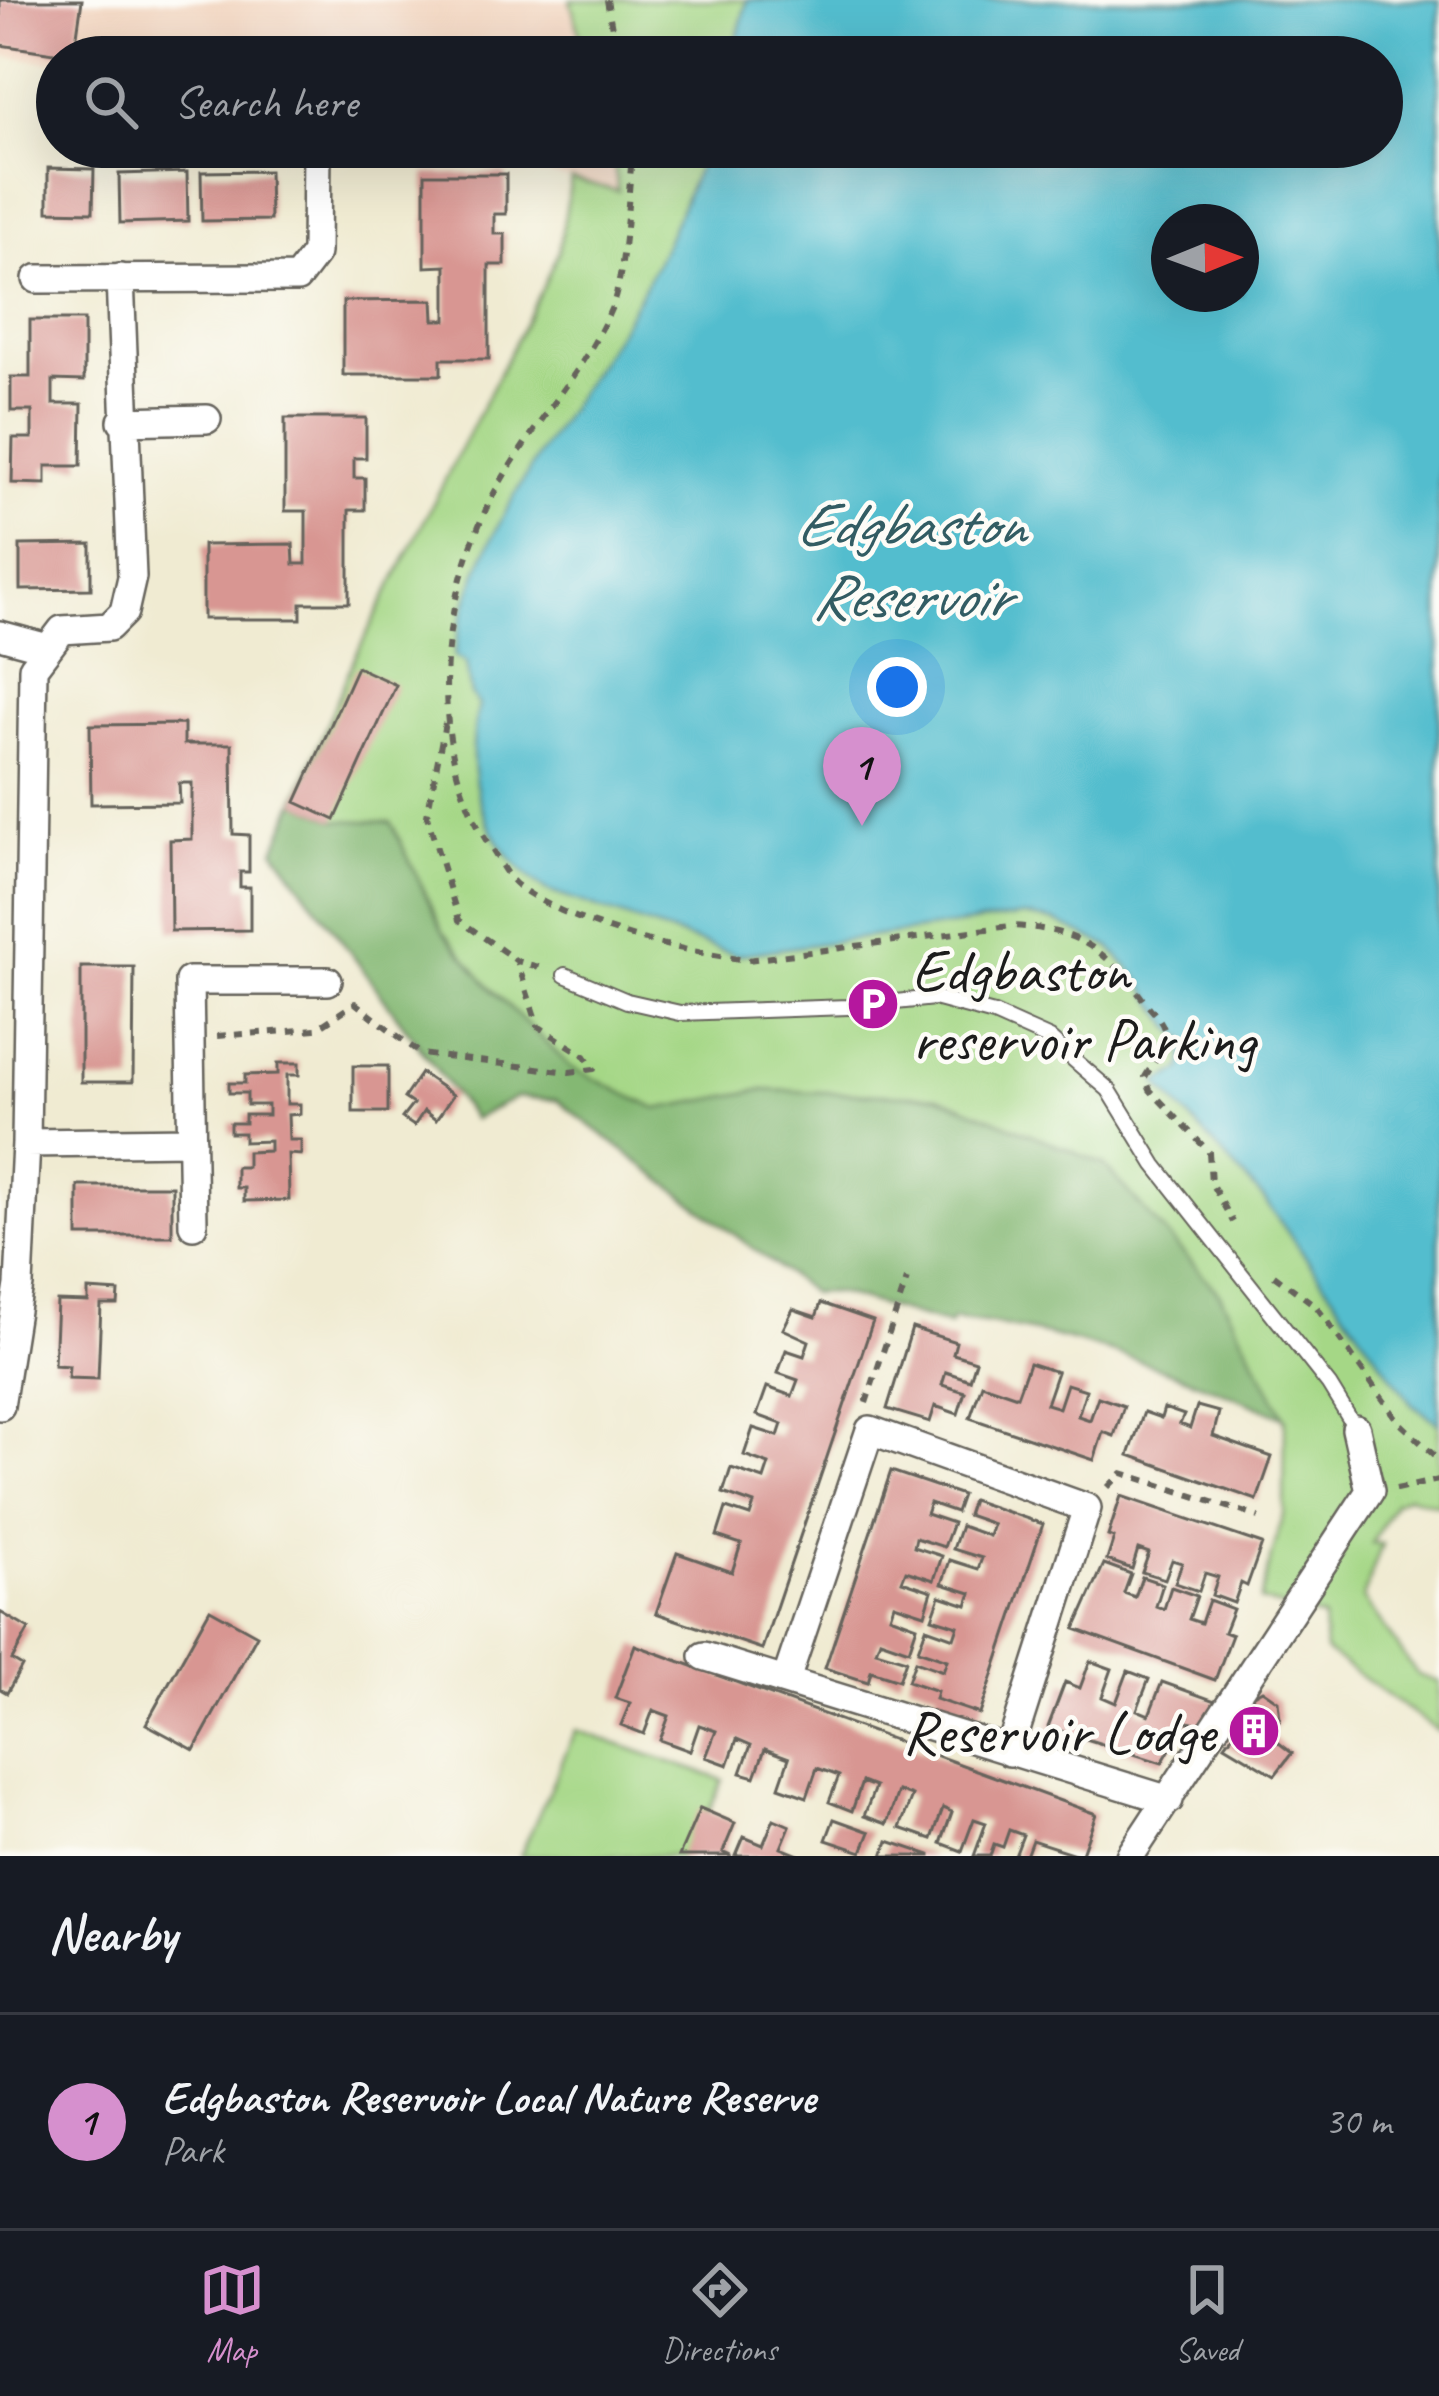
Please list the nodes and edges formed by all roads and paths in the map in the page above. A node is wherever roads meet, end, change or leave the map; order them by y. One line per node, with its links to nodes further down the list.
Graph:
1 (607, 0): 2 (path)
2 (613, 36)
3 (317, 168): 5 (street)
4 (630, 168): 11 (path)
5 (120, 278): 6 (street); 8 (street)
6 (37, 279)
7 (207, 418): 8 (street)
8 (122, 422): 10 (street)
9 (0, 635): 10 (street)
10 (44, 647): 13 (street)
11 (446, 719): 12 (path); 14 (path)
12 (575, 916)
13 (13, 960): 19 (street)
14 (517, 961): 15 (path); 17 (path)
15 (565, 975): 24 (lane)
16 (328, 981): 17 (street)
17 (190, 1037): 18 (street)
18 (192, 1141): 19 (street); 20 (street)
19 (26, 1143): 22 (street)
20 (193, 1226)
21 (907, 1279): 25 (path)
22 (0, 1406)
23 (1400, 1423): 26 (path)
24 (1356, 1429): 28 (street)
25 (870, 1430): 29 (street); 32 (street)
26 (1439, 1460)
27 (1439, 1480): 28 (path)
28 (1370, 1491): 34 (street)
29 (1087, 1508): 30 (path); 33 (street)
30 (1259, 1517)
31 (704, 1656): 32 (street)
32 (786, 1680): 33 (street)
33 (1009, 1752): 34 (street)
34 (1169, 1801): 35 (street)
35 (1130, 1856)

